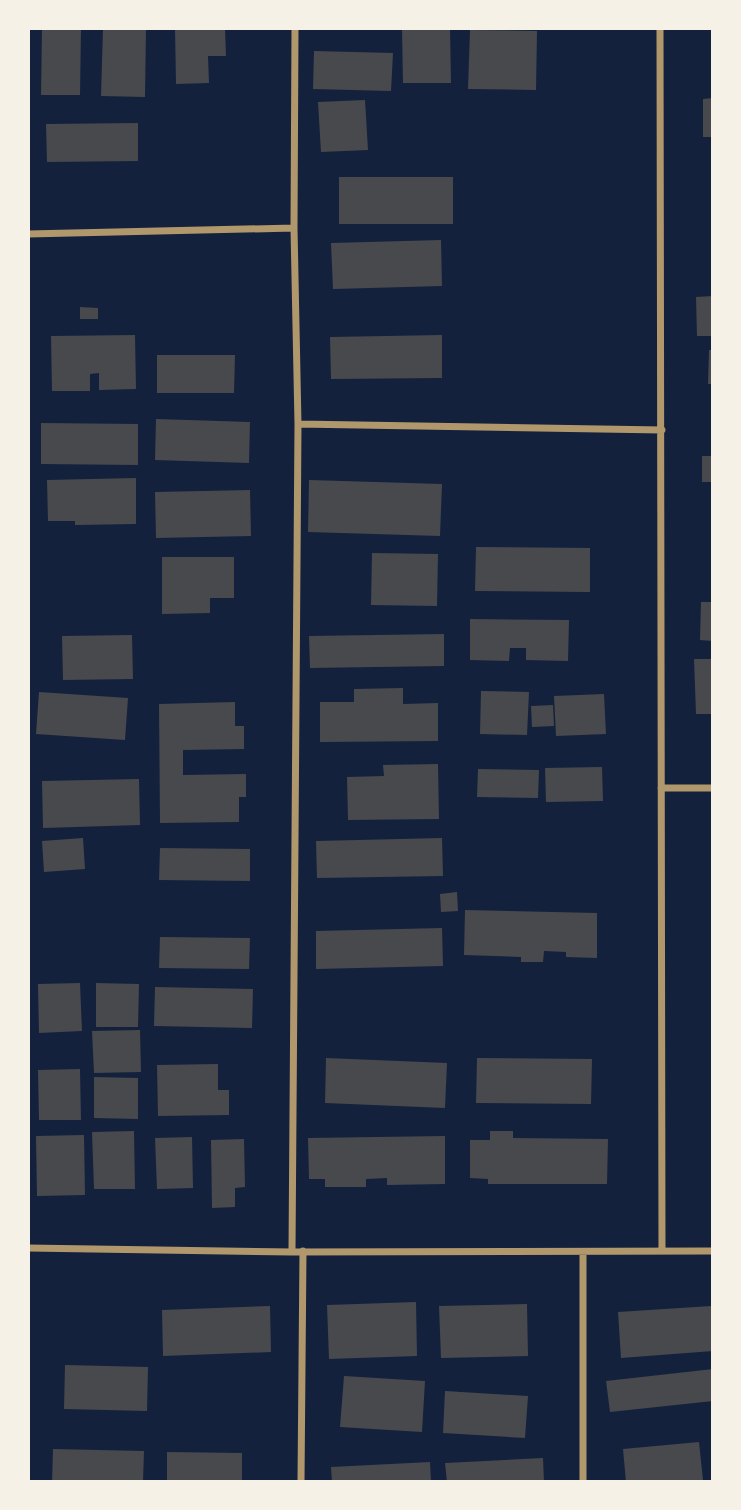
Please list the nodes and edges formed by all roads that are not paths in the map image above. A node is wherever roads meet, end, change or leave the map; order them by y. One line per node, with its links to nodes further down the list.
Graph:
1 (295, 28): 3 (street)
2 (660, 28): 6 (street)
3 (294, 228): 4 (street); 5 (street)
4 (28, 234)
5 (298, 424): 6 (street); 13 (street)
6 (662, 430): 7 (street)
7 (661, 788): 8 (street); 11 (street)
8 (713, 788)
9 (28, 1248): 13 (street)
10 (303, 1251): 13 (street); 14 (street); 15 (street)
11 (662, 1251): 12 (street); 14 (street)
12 (713, 1251)
13 (292, 1252)
14 (583, 1252): 16 (street)
15 (301, 1482)
16 (583, 1482)

